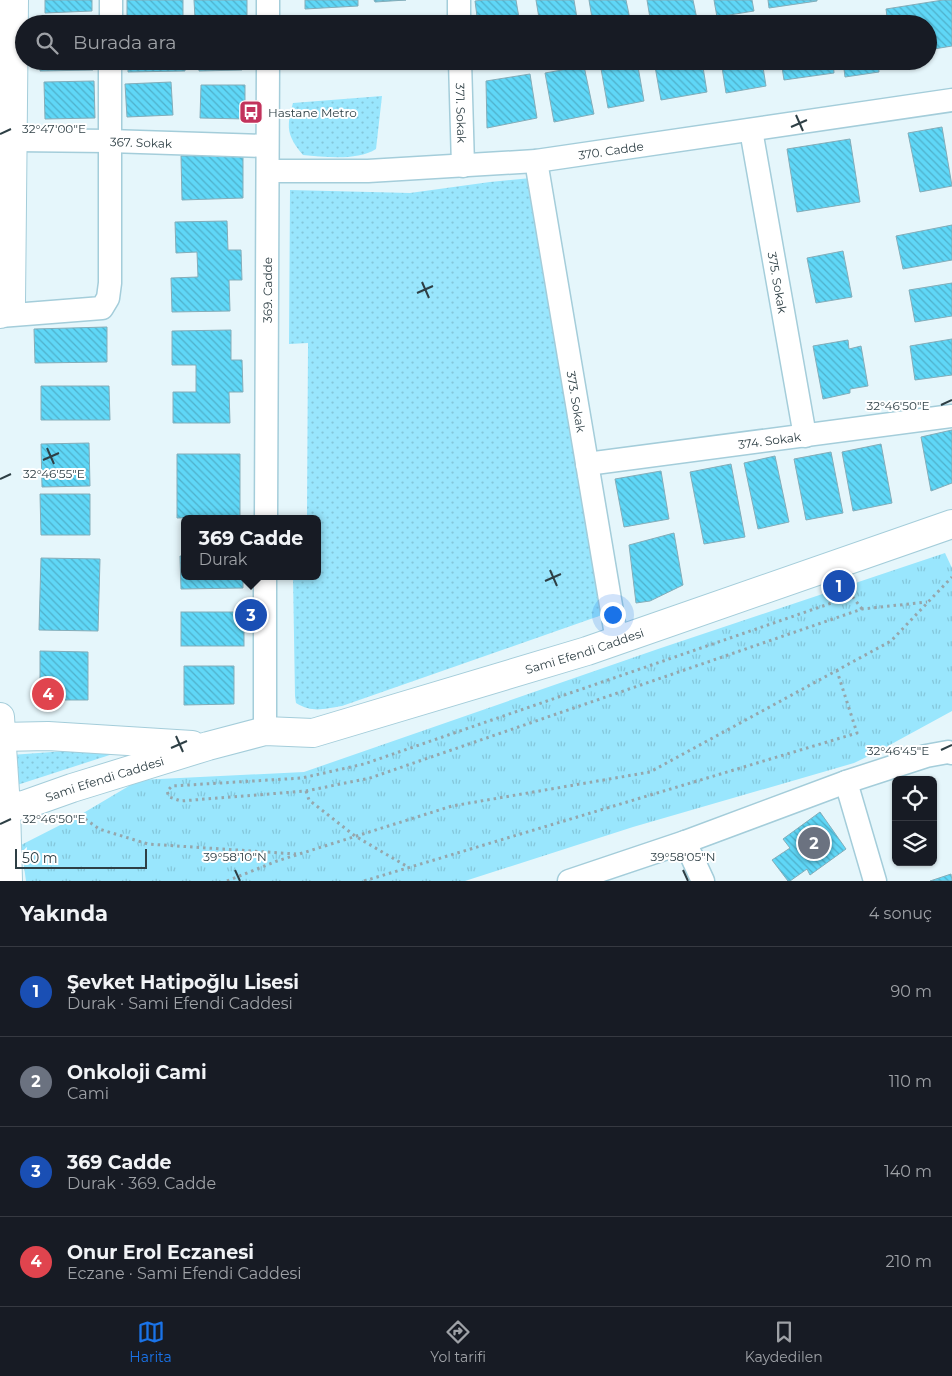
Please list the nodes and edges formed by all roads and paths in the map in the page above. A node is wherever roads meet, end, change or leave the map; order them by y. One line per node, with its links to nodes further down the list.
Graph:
1 (14, 0): 13 (main road)
2 (111, 0): 5 (street)
3 (268, 0): 6 (street)
4 (459, 0): 7 (street)
5 (111, 15)
6 (268, 15)
7 (459, 15)
8 (110, 70): 14 (street)
9 (268, 70): 15 (street, 369. Cadde)
10 (460, 70): 17 (street, 371. Sokak)
11 (952, 100): 12 (street, 370. Cadde)
12 (751, 130): 16 (street, 370. Cadde); 21 (street, 375. Sokak)
13 (13, 140): 14 (street, 367. Sokak); 19 (main road)
14 (110, 141): 15 (street, 367. Sokak); 19 (street)
15 (267, 146): 18 (street, 369. Cadde)
16 (536, 161): 17 (street, 370. Cadde); 22 (street, 373. Sokak)
17 (463, 166): 18 (street, 370. Cadde)
18 (268, 171): 23 (street, 369. Cadde)
19 (0, 315)
20 (952, 416): 21 (street, 374. Sokak)
21 (805, 436): 22 (street, 374. Sokak)
22 (587, 464): 29 (street, 373. Sokak)
23 (266, 515)
24 (952, 524): 29 (main road, Sami Efendi Caddesi)
25 (952, 577): 27 (path)
26 (266, 580): 32 (street)
27 (927, 602): 28 (path); 30 (path)
28 (862, 609): 36 (path); 36 (path)
29 (617, 641): 32 (main road, Sami Efendi Caddesi)
30 (837, 671): 39 (path); 42 (path)
31 (0, 731): 33 (main road, Sami Efendi Caddesi); 37 (main road)
32 (265, 731): 33 (main road, Sami Efendi Caddesi)
33 (208, 746): 37 (main road, Sami Efendi Caddesi)
34 (952, 753): 35 (street)
35 (846, 782): 40 (street); 48 (street)
36 (306, 791): 39 (path)
37 (3, 808): 43 (main road)
38 (80, 815): 41 (path)
39 (355, 836): 41 (path); 42 (path)
40 (685, 842): 46 (street); 47 (street)
41 (299, 854): 44 (path)
42 (408, 868): 45 (path)
43 (8, 881)
44 (227, 881)
45 (364, 881)
46 (569, 881)
47 (703, 881)
48 (875, 881)

